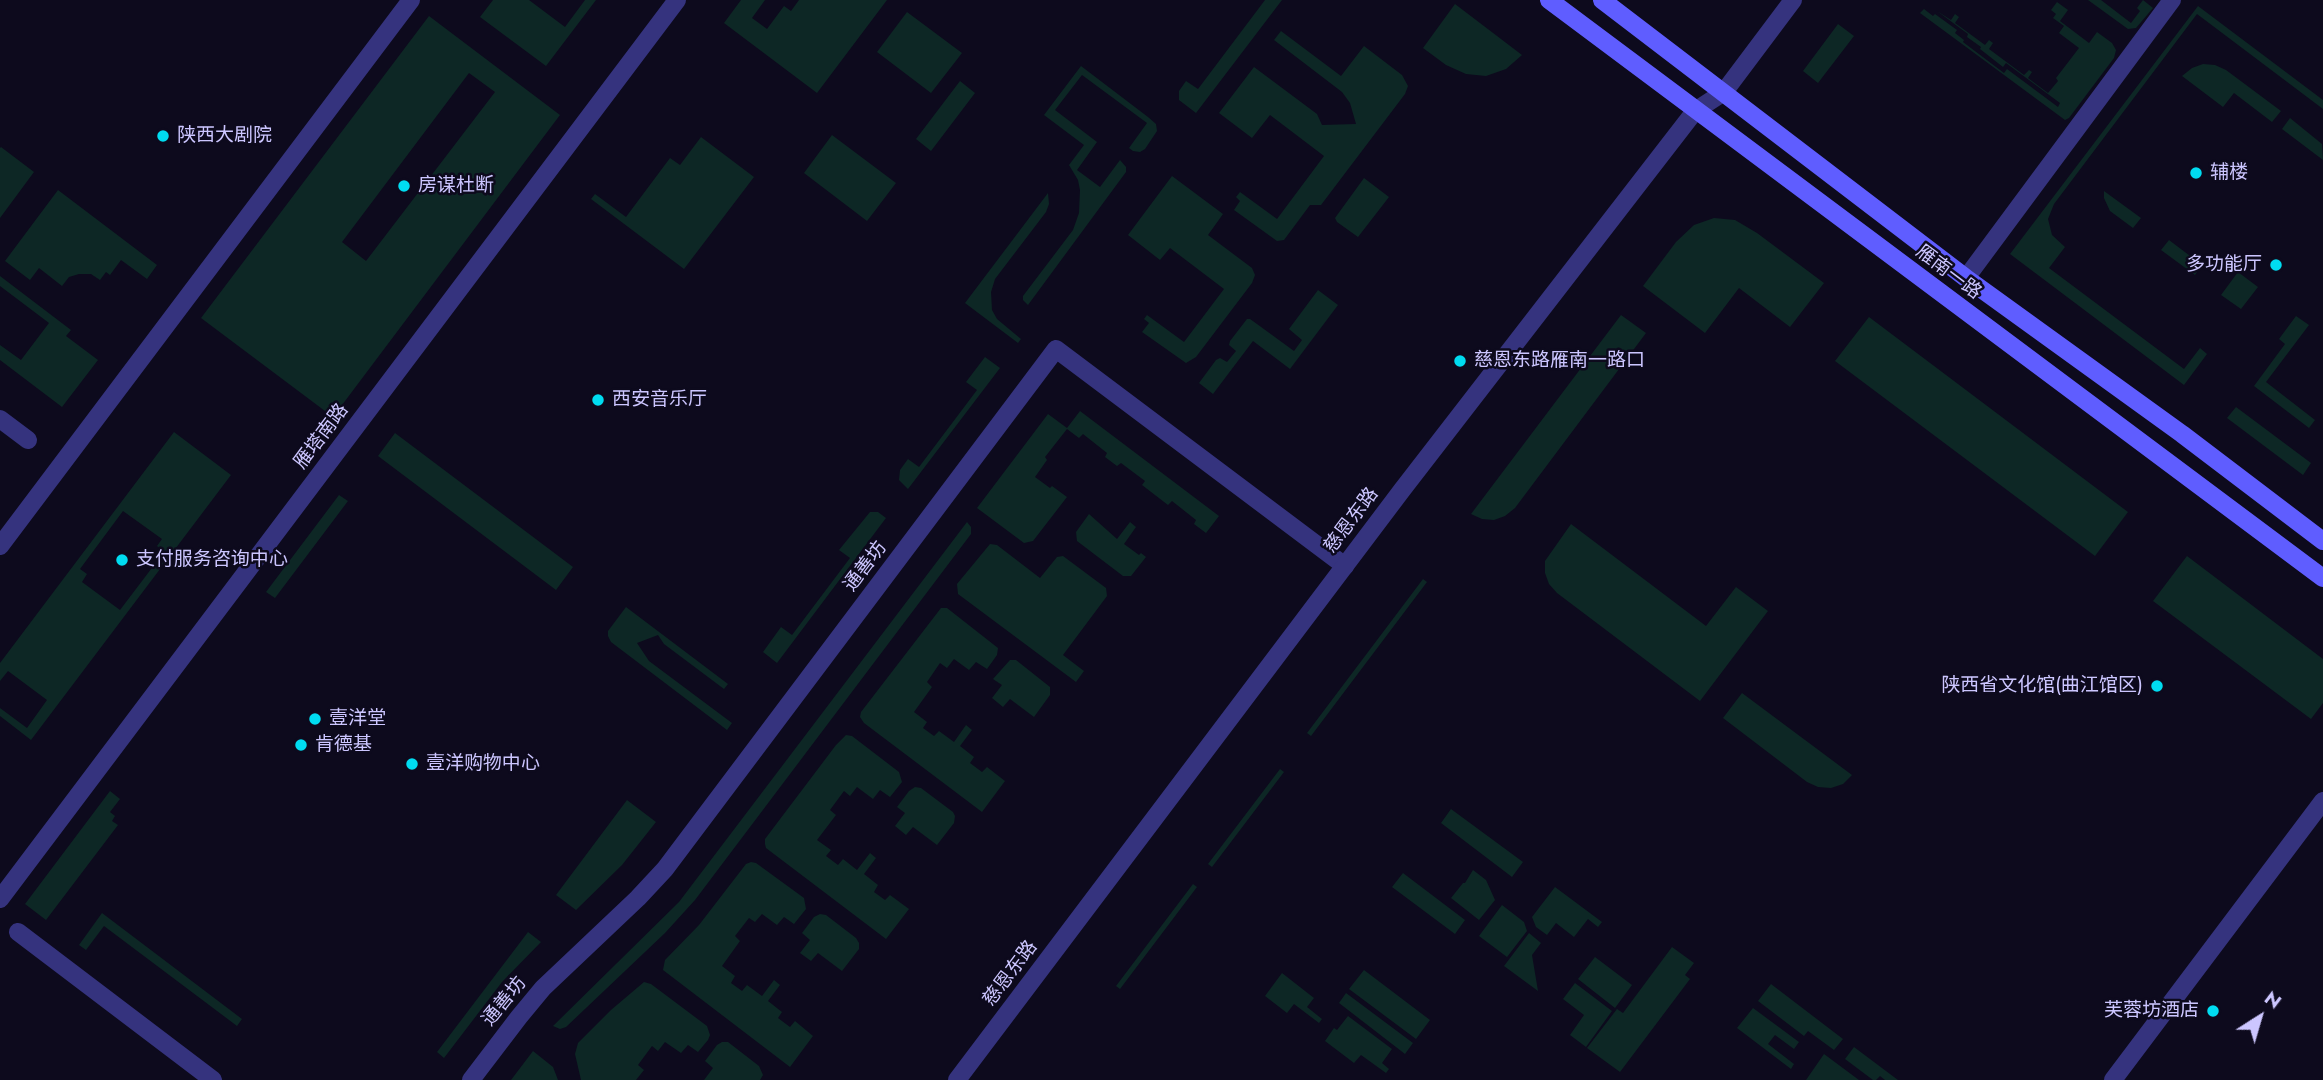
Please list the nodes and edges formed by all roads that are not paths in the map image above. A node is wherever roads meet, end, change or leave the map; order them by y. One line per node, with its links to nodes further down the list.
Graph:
1 (411, 0): 13 (street)
2 (677, 0): 17 (street, 雁塔南路)
3 (1549, 0): 8 (main road, 雁南一路)
4 (1602, 0): 7 (main road, 雁南一路)
5 (1793, 0): 7 (street, 慈恩东路)
6 (2172, 0): 9 (street)
7 (1724, 92): 8 (street, 慈恩东路); 9 (main road, 雁南一路)
8 (1695, 111): 14 (street, 慈恩东路); 15 (main road, 雁南一路)
9 (1966, 278): 12 (main road, 雁南一路)
10 (0, 419): 11 (street)
11 (28, 440)
12 (2323, 541)
13 (0, 545)
14 (1345, 566): 20 (street, 通善坊); 21 (street, 慈恩东路)
15 (2323, 578)
16 (2323, 801): 22 (street)
17 (0, 898)
18 (18, 932): 19 (street)
19 (213, 1080)
20 (471, 1080)
21 (957, 1080)
22 (2113, 1080)

